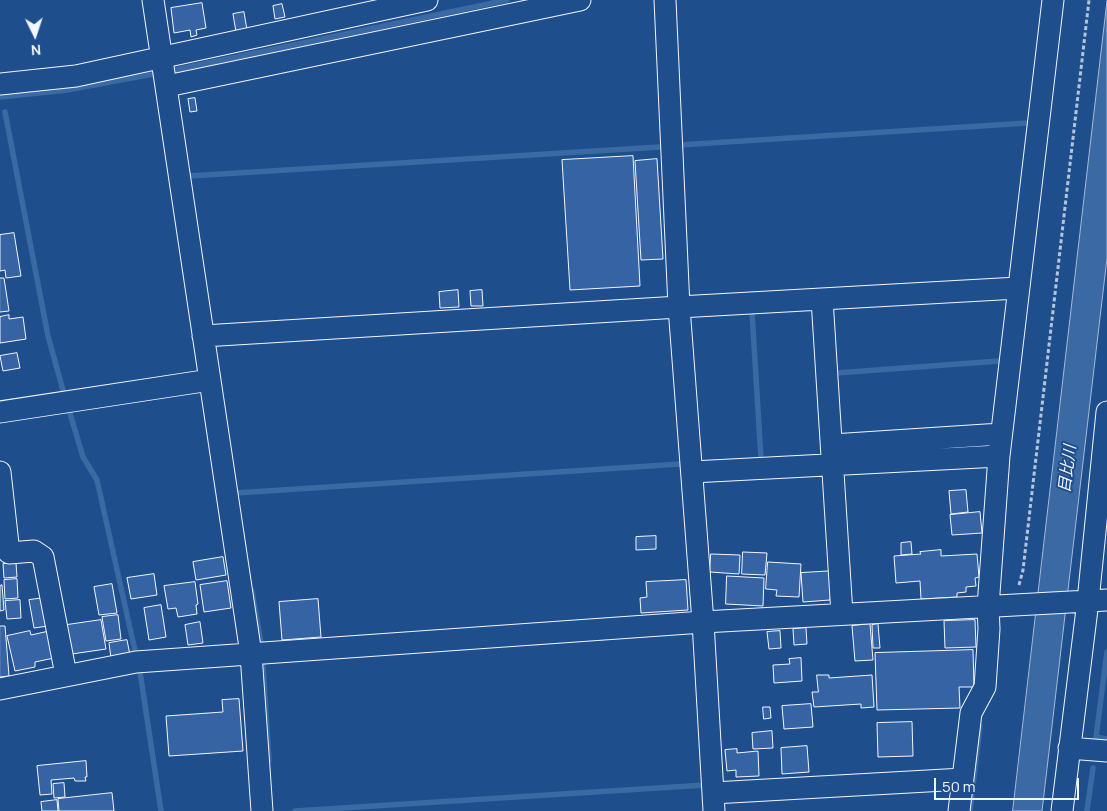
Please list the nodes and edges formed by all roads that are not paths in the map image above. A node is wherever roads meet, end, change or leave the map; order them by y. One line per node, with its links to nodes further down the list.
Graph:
1 (153, 0): 6 (street)
2 (427, 0): 6 (street)
3 (580, 0): 8 (street)
4 (665, 0): 11 (street)
5 (1053, 0): 9 (street)
6 (162, 57): 7 (street); 8 (street)
7 (0, 84)
8 (167, 86): 12 (street)
9 (1018, 288): 10 (street); 16 (street)
10 (822, 299): 11 (street); 18 (street)
11 (679, 306): 12 (street); 21 (street)
12 (203, 336): 13 (street)
13 (210, 380): 14 (street); 27 (street)
14 (0, 412)
15 (1107, 412): 17 (street)
16 (1001, 434): 18 (street); 19 (street)
17 (1105, 437): 23 (street)
18 (832, 455): 19 (street); 21 (street); 25 (street)
19 (998, 456): 24 (street)
20 (0, 472): 22 (street)
21 (692, 472): 26 (street)
22 (2, 511): 28 (street)
23 (1092, 601): 24 (street); 30 (street)
24 (988, 607): 25 (street); 32 (street)
25 (842, 614): 26 (street)
26 (703, 622): 27 (street); 33 (street)
27 (251, 654): 28 (street); 34 (street)
28 (66, 675): 29 (street)
29 (0, 689)
30 (1069, 748): 31 (street); 36 (street)
31 (1107, 751)
32 (963, 778): 33 (street); 35 (street)
33 (714, 802)
34 (262, 811)
35 (960, 811)
36 (1062, 811)

